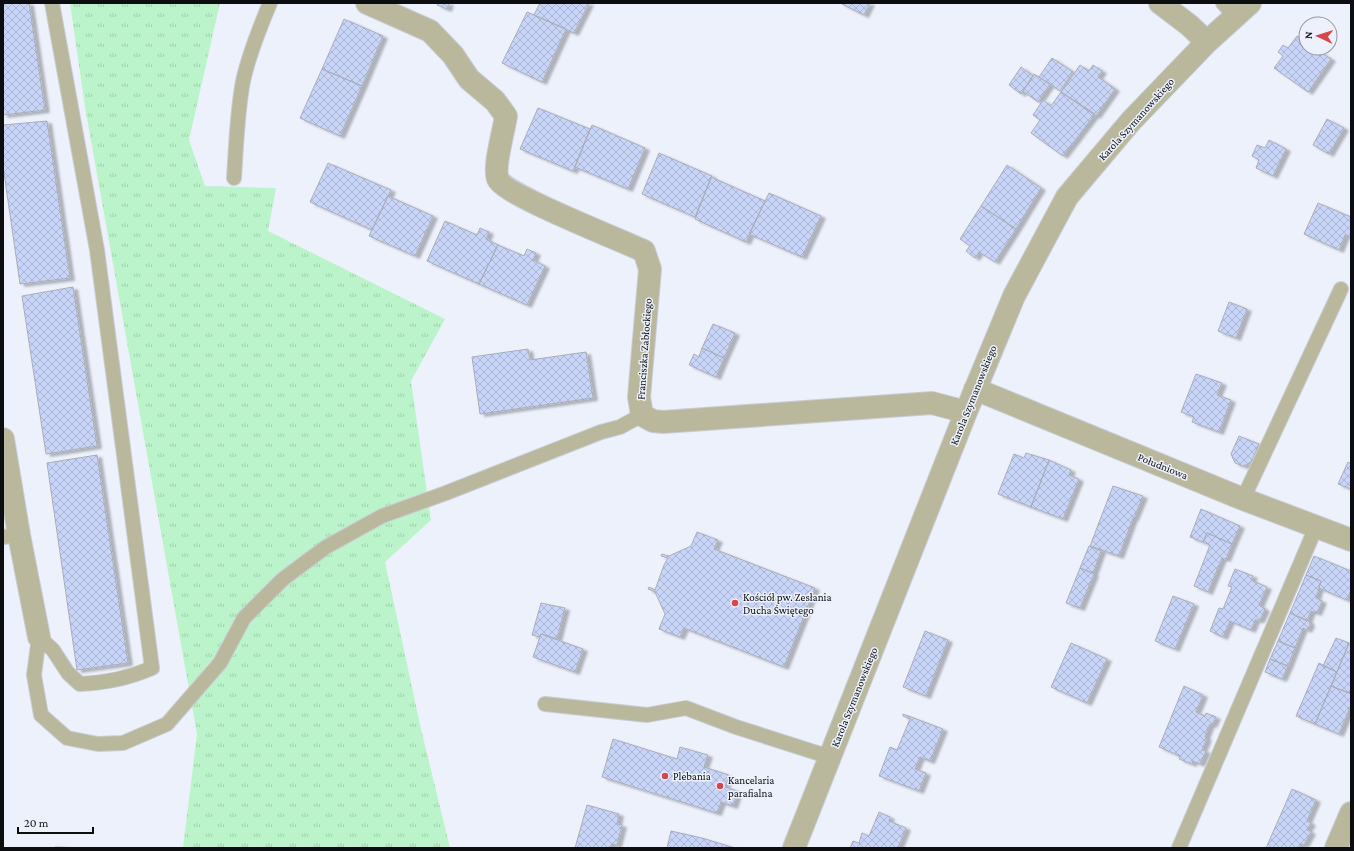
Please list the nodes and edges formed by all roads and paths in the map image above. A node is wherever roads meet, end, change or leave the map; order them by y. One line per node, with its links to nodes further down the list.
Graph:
1 (52, 3): 17 (lane)
2 (270, 3): 7 (lane)
3 (1160, 3): 6 (street)
4 (381, 6): 11 (street, Franciszka Zabłockiego)
5 (1236, 7): 6 (street, Karola Szymanowskiego)
6 (1207, 42): 9 (street, Karola Szymanowskiego)
7 (234, 178)
8 (1341, 289): 13 (lane)
9 (975, 389): 10 (street, Karola Szymanowskiego); 13 (street, Południowa)
10 (966, 412): 11 (street, Franciszka Zabłockiego); 19 (street, Karola Szymanowskiego)
11 (642, 416): 17 (lane)
12 (3, 439): 15 (street)
13 (1244, 499): 14 (street, Południowa)
14 (1316, 527): 16 (street, Południowa); 22 (lane)
15 (11, 536): 17 (street)
16 (1351, 540)
17 (39, 637)
18 (545, 704): 19 (lane)
19 (830, 757): 21 (street, Karola Szymanowskiego)
20 (1351, 813): 23 (street)
21 (794, 848)
22 (1179, 848)
23 (1336, 848)

